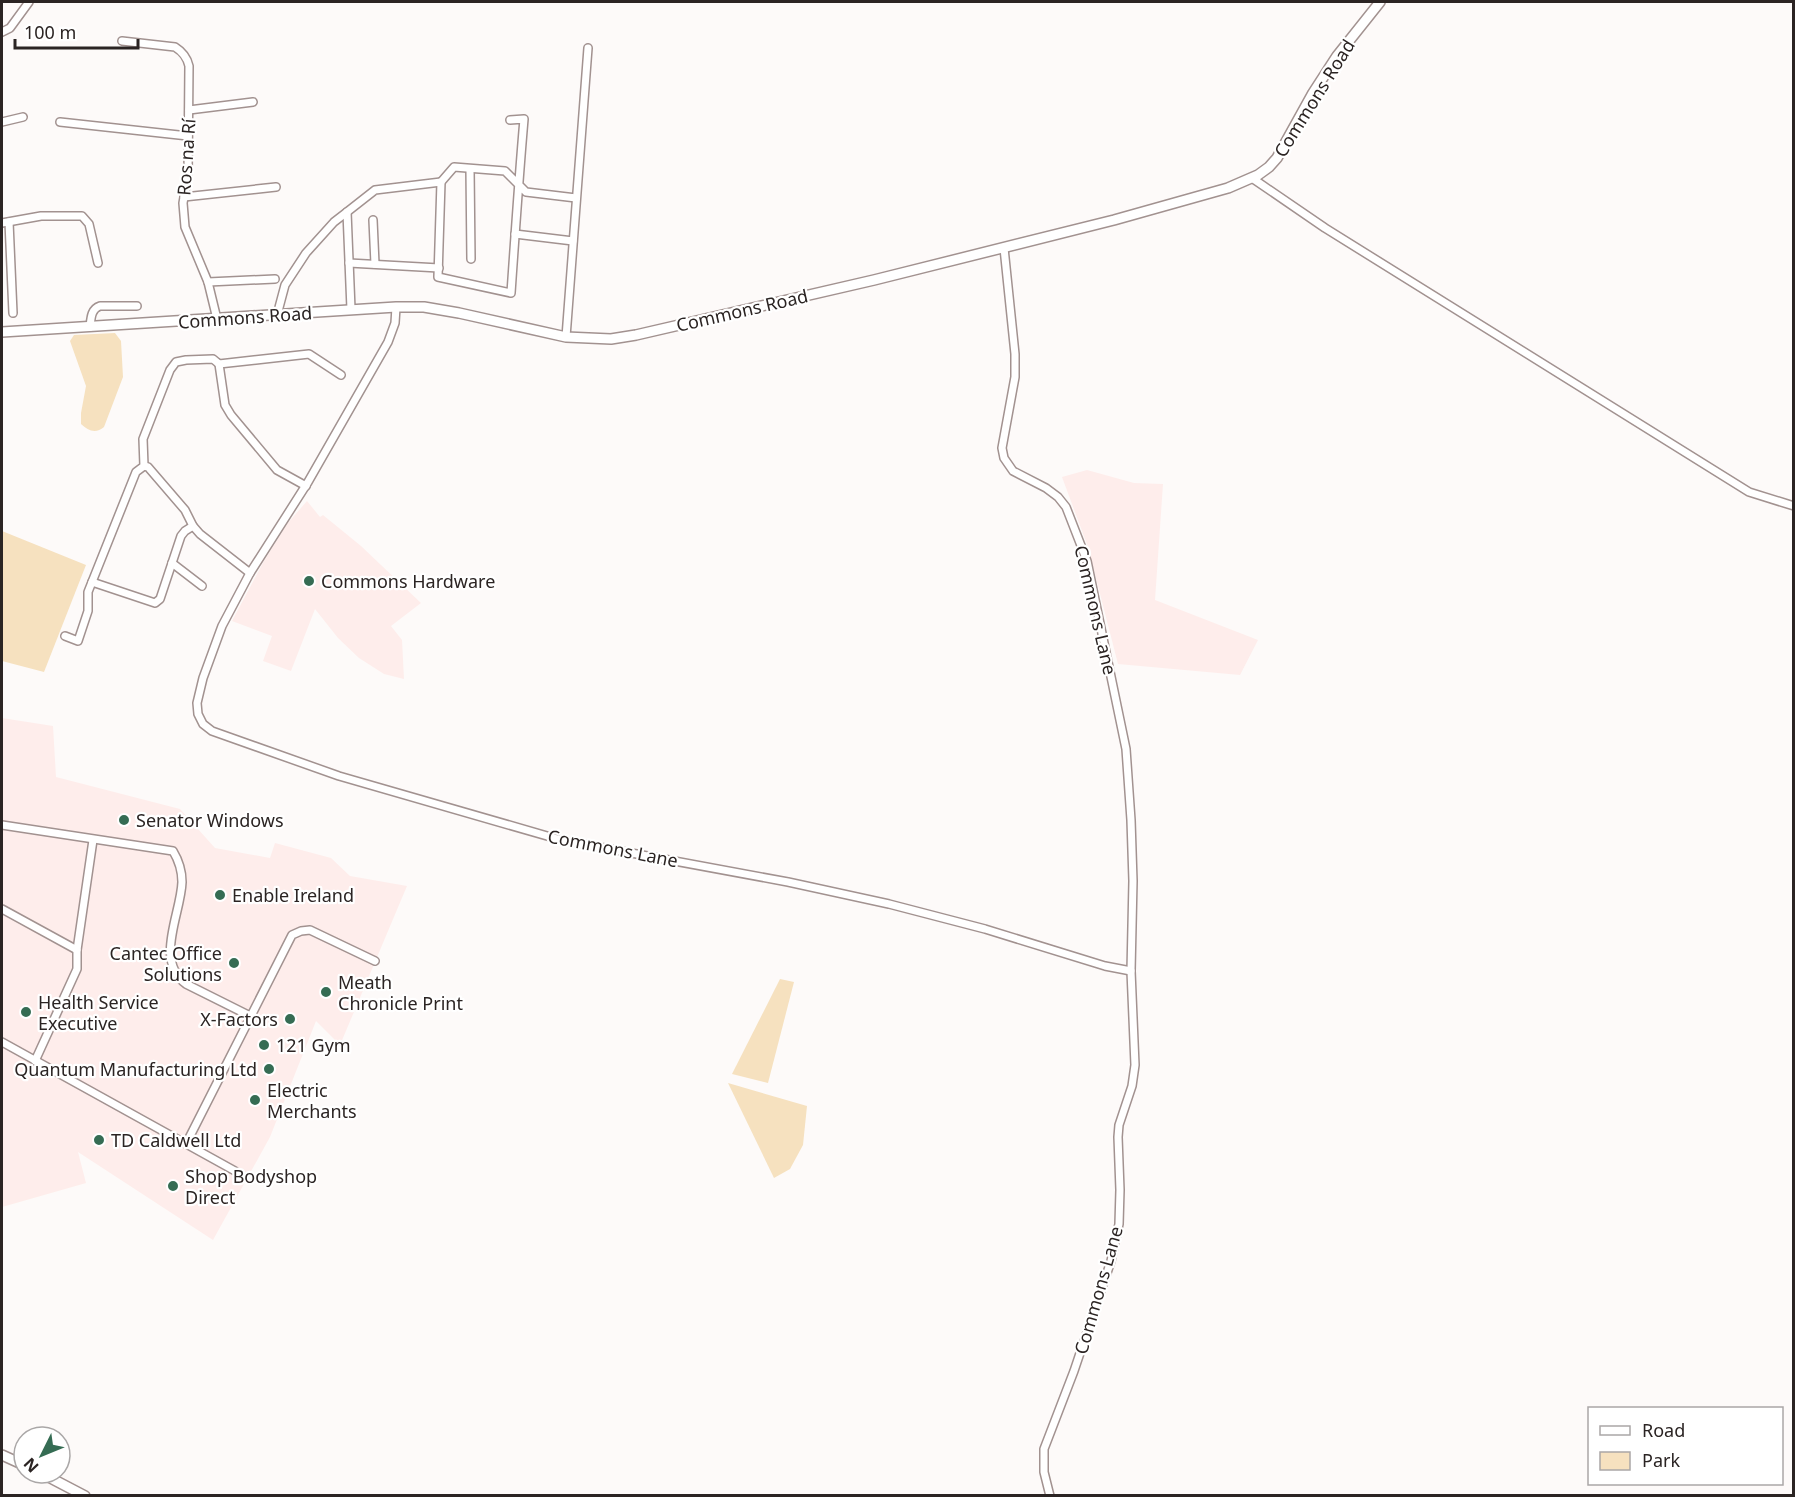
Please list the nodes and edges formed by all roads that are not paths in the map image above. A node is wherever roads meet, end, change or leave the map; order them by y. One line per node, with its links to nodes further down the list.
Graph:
1 (30, 2): 3 (street)
2 (1380, 2): 14 (street, Commons Road)
3 (2, 32)
4 (122, 41): 7 (street, Ros na Rí)
5 (588, 48): 19 (street)
6 (253, 102): 7 (street)
7 (189, 110): 12 (street, Ros na Rí)
8 (23, 117): 10 (street)
9 (510, 120): 16 (street)
10 (2, 122)
11 (60, 122): 12 (street)
12 (188, 136): 18 (street, Ros na Rí)
13 (470, 169): 15 (street); 16 (street); 26 (street)
14 (1252, 178): 25 (street, Commons Road); 46 (street)
15 (441, 182): 20 (street); 30 (street)
16 (519, 186): 19 (street); 23 (street)
17 (276, 188): 18 (street)
18 (184, 197): 32 (street, Ros na Rí)
19 (576, 198): 24 (street)
20 (347, 212): 28 (street); 37 (street)
21 (372, 220): 29 (street)
22 (5, 222): 27 (street); 36 (street)
23 (515, 234): 24 (street); 30 (street)
24 (573, 242): 41 (street)
25 (1004, 248): 41 (street, Commons Road); 58 (street, Commons Lane)
26 (471, 259)
27 (98, 263)
28 (349, 263): 29 (street); 35 (street)
29 (375, 264): 30 (street)
30 (439, 268)
31 (275, 279): 32 (street)
32 (208, 282): 38 (street, Ros na Rí)
33 (137, 306): 39 (street)
34 (396, 307): 35 (street, Commons Road); 41 (street, Commons Road); 45 (street, Commons Lane)
35 (351, 309): 37 (street, Commons Road)
36 (14, 313)
37 (277, 315): 38 (street, Commons Road)
38 (217, 319): 39 (street, Commons Road)
39 (90, 327): 40 (street, Commons Road)
40 (2, 332)
41 (566, 338)
42 (219, 364): 43 (street); 44 (street); 45 (street)
43 (341, 375)
44 (144, 466): 47 (street); 50 (street)
45 (306, 486): 49 (street, Commons Lane)
46 (1794, 506)
47 (193, 526): 48 (street); 49 (street)
48 (172, 563): 50 (street); 51 (street)
49 (250, 573): 58 (street, Commons Lane)
50 (92, 582): 52 (street)
51 (202, 586)
52 (65, 636)
53 (2, 825): 54 (street)
54 (93, 840): 56 (street); 59 (street)
55 (2, 909): 56 (street)
56 (78, 950): 61 (street)
57 (375, 961): 59 (street)
58 (1131, 971): 66 (street, Commons Lane)
59 (250, 1016): 62 (street)
60 (2, 1042): 61 (street)
61 (35, 1061): 62 (street)
62 (186, 1144): 63 (street)
63 (236, 1171)
64 (64, 1485): 65 (street)
65 (85, 1496)
66 (1050, 1496)

